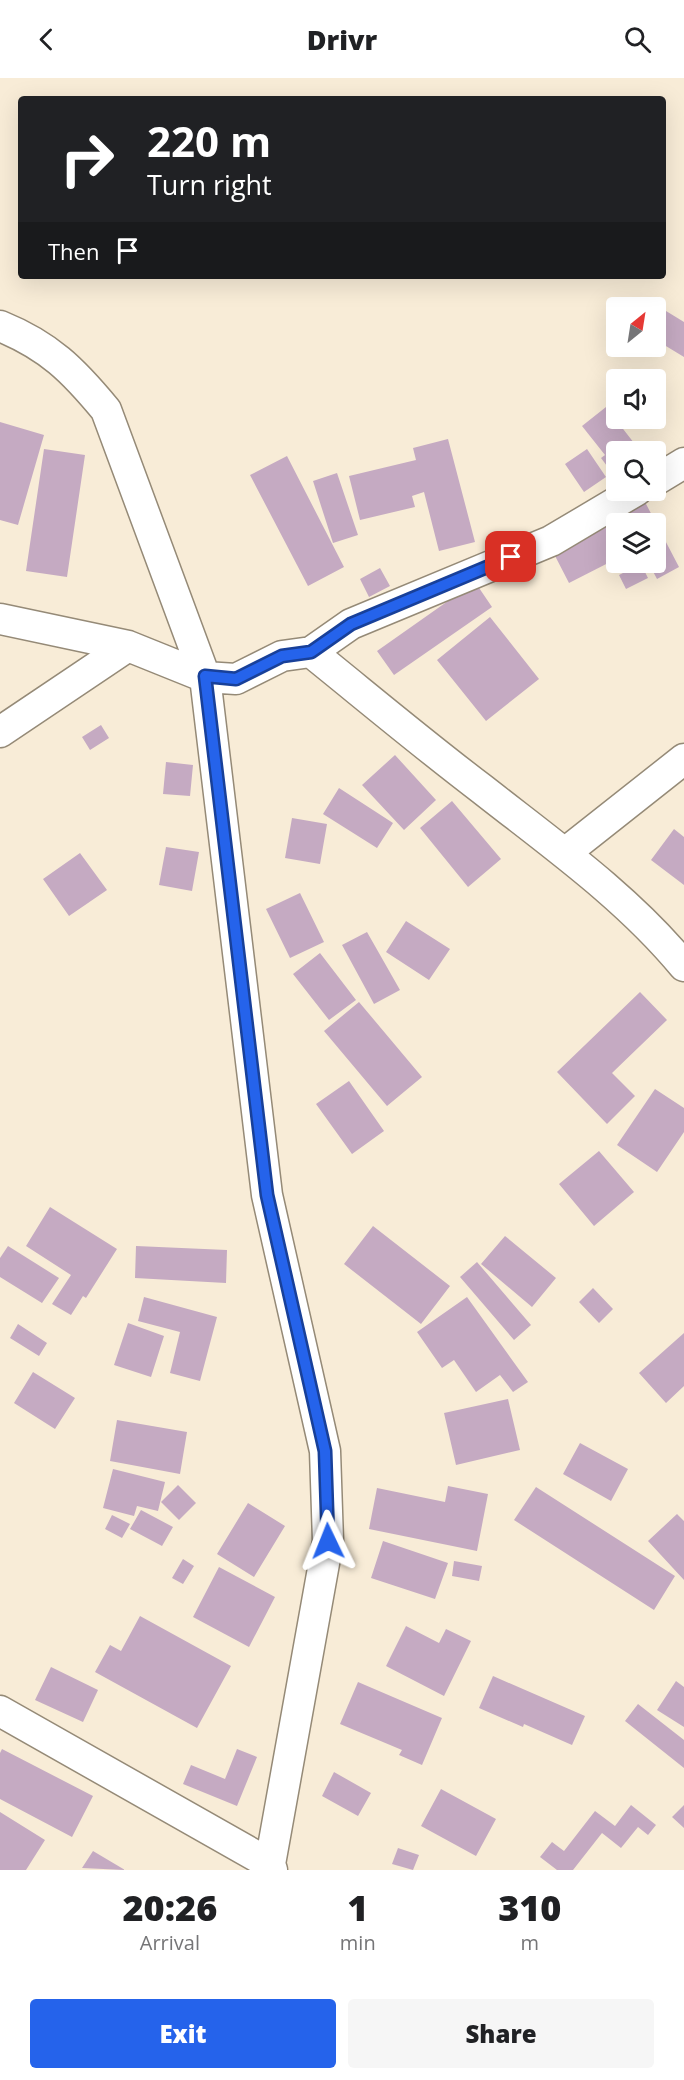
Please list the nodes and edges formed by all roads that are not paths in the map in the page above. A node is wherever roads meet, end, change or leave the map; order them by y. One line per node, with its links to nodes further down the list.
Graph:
1 (0, 326): 8 (street)
2 (684, 463): 3 (street)
3 (666, 474)
4 (618, 501): 7 (street)
5 (0, 620): 6 (street)
6 (128, 646): 8 (street); 9 (street)
7 (311, 652): 8 (street); 11 (street)
8 (205, 676): 14 (street)
9 (0, 732)
10 (684, 759): 11 (street)
11 (565, 853): 12 (street)
12 (684, 966)
13 (0, 1711): 14 (street)
14 (271, 1867)

